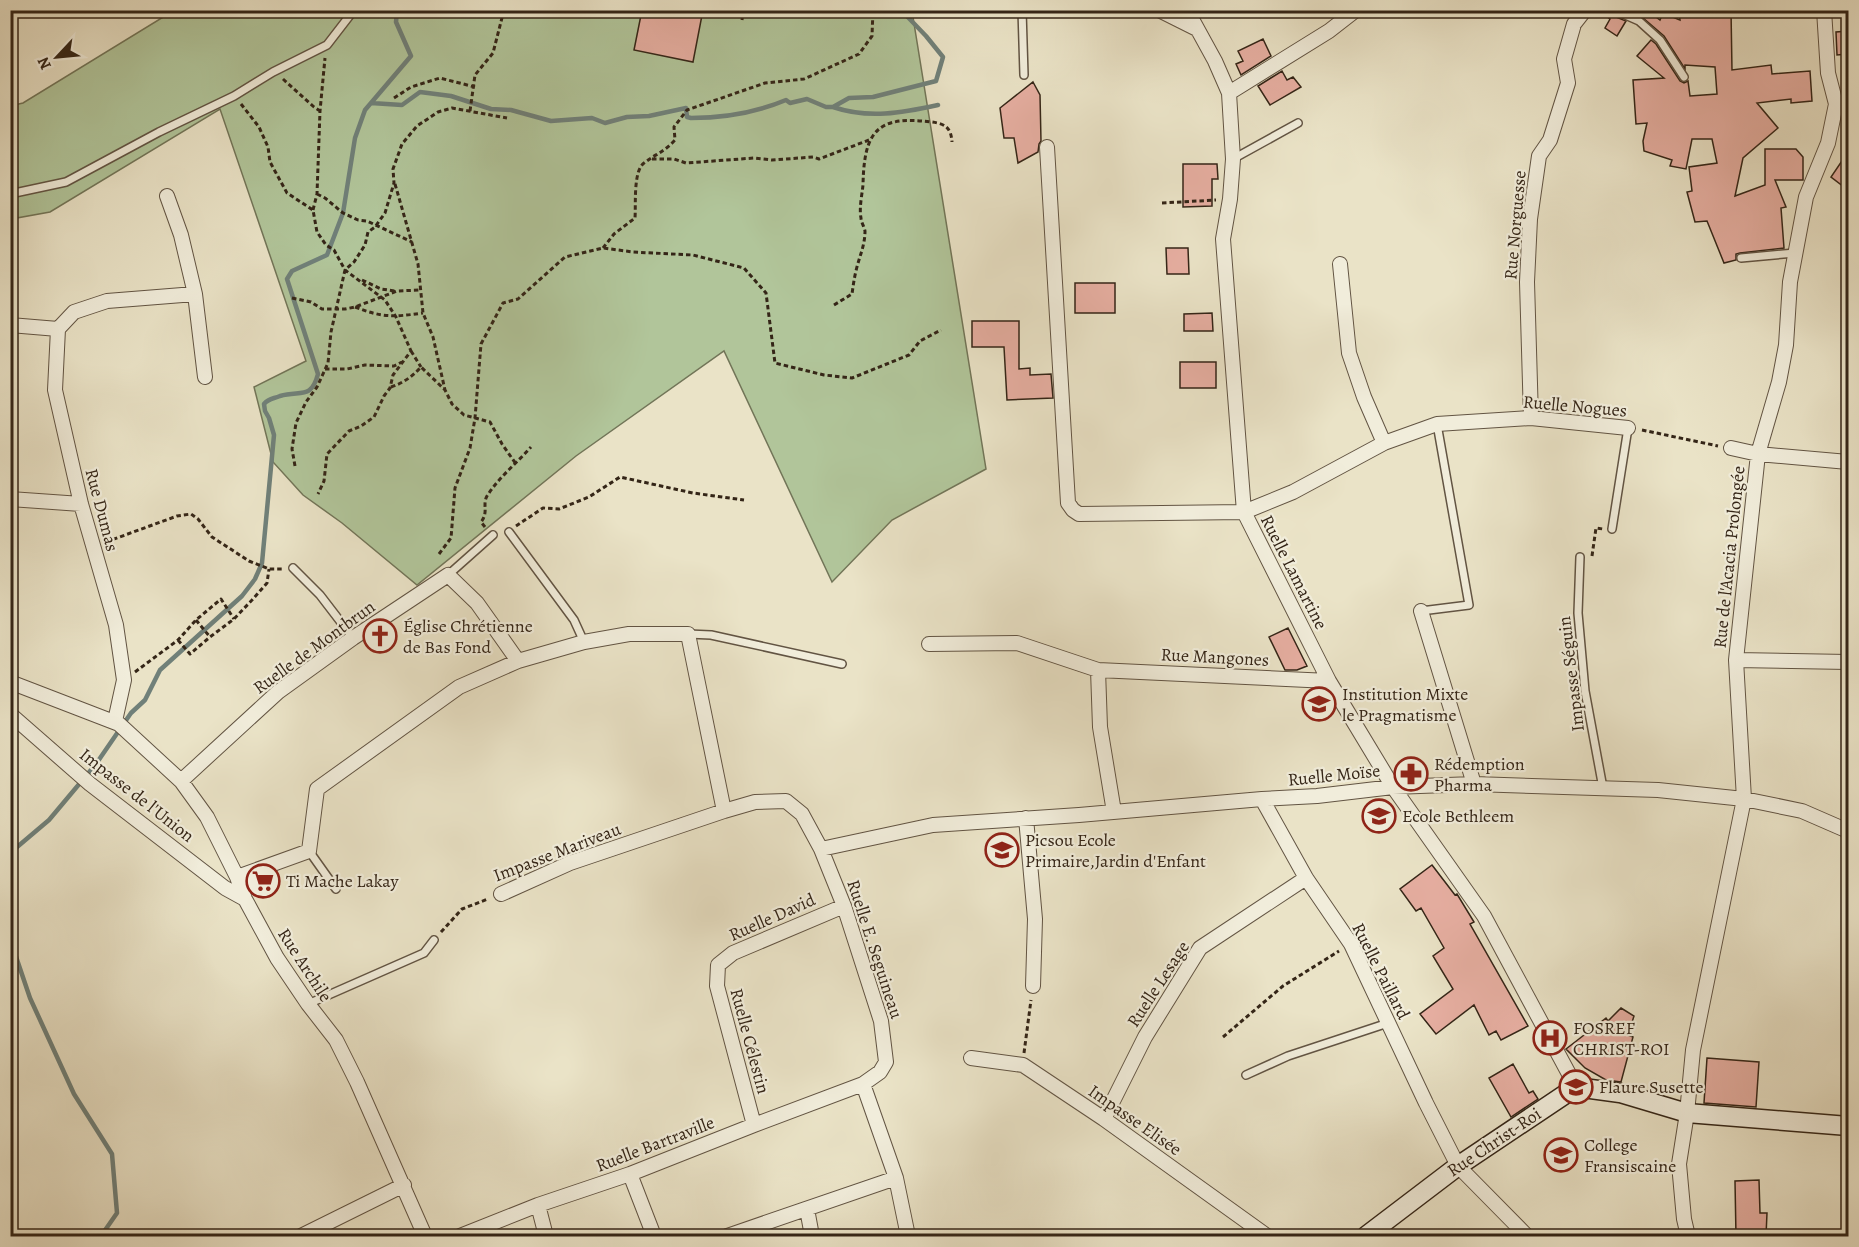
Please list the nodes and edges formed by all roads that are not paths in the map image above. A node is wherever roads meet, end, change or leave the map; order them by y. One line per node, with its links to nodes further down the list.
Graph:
1 (354, 10): 16 (lane)
2 (1022, 10): 10 (lane)
3 (1159, 10): 9 (street)
4 (1187, 10): 9 (street, Ruelle Lamartine)
5 (1356, 10): 12 (street)
6 (1585, 10): 25 (street, Rue Norguesse)
7 (1614, 10): 11 (lane)
8 (1824, 10): 18 (street, Rue de l'Acacia Prolongée)
9 (1199, 30): 12 (street, Ruelle Lamartine)
10 (1024, 75)
11 (1684, 77)
12 (1229, 93): 15 (street, Ruelle Lamartine)
13 (1298, 123): 15 (lane)
14 (1047, 147): 34 (street)
15 (1233, 159): 34 (street, Ruelle Lamartine)
16 (10, 195)
17 (167, 196): 21 (street)
18 (1795, 253): 19 (lane); 30 (street, Rue de l'Acacia Prolongée)
19 (1741, 258)
20 (1340, 264): 28 (street)
21 (195, 294): 23 (street); 24 (street)
22 (10, 325): 23 (street)
23 (58, 329): 33 (street, Rue Dumas)
24 (205, 377)
25 (1531, 418): 26 (street, Ruelle Nogues); 27 (street, Ruelle Nogues)
26 (1437, 424): 28 (street, Ruelle Nogues); 41 (lane)
27 (1628, 428): 35 (lane)
28 (1384, 443): 34 (street, Ruelle Nogues)
29 (1731, 448): 30 (street)
30 (1758, 454): 31 (street); 46 (street, Rue de l'Acacia Prolongée)
31 (1848, 462)
32 (10, 499): 33 (street)
33 (81, 504): 54 (street, Rue Dumas)
34 (1244, 512): 51 (street, Ruelle Lamartine)
35 (1612, 529)
36 (508, 532): 44 (lane)
37 (493, 535): 40 (lane)
38 (1580, 557): 58 (lane, Impasse Séguin)
39 (293, 568): 43 (lane)
40 (448, 575): 43 (street, Ruelle de Montbrun); 47 (street)
41 (1421, 611): 56 (street)
42 (688, 634): 44 (street); 49 (lane); 61 (street)
43 (353, 638): 55 (street, Ruelle de Montbrun)
44 (584, 642): 47 (street)
45 (929, 644): 50 (street, Rue Mangones)
46 (1736, 660): 48 (street); 60 (street, Rue de l'Acacia Prolongée)
47 (518, 661): 66 (street)
48 (1848, 662)
49 (842, 664)
50 (1098, 670): 51 (street, Rue Mangones); 62 (street)
51 (1329, 681): 57 (street, Ruelle Lamartine)
52 (10, 682): 54 (street, Rue Archile)
53 (10, 714): 71 (street, Impasse de l'Union)
54 (121, 725): 55 (street, Rue Archile)
55 (181, 781): 67 (street, Rue Archile)
56 (1474, 784): 57 (street, Ruelle Moïse); 58 (street, Ruelle Moïse)
57 (1393, 787): 59 (street, Ruelle Moïse); 81 (street, Ruelle Lamartine)
58 (1603, 788): 60 (street, Ruelle Moïse)
59 (1262, 799): 62 (street, Ruelle Moïse); 68 (street, Ruelle Paillard)
60 (1744, 799): 64 (street, Ruelle Moïse); 82 (street, Rue de l'Acacia Prolongée)
61 (724, 811): 65 (street, Impasse Mariveau); 70 (street, Impasse Mariveau)
62 (1114, 812): 63 (street, Ruelle Moïse)
63 (1026, 818): 65 (street, Ruelle Moïse); 75 (street)
64 (1848, 831)
65 (821, 849): 72 (street, Ruelle E. Seguineau)
66 (309, 851): 67 (street); 69 (lane)
67 (237, 877): 71 (street, Rue Archile)
68 (1305, 878): 77 (street, Ruelle Paillard); 83 (street, Ruelle Lesage)
69 (336, 889)
70 (501, 894)
71 (245, 899): 76 (street, Rue Archile)
72 (844, 906): 74 (street, Ruelle David); 80 (street, Ruelle E. Seguineau)
73 (434, 940): 76 (lane)
74 (718, 965): 84 (street, Ruelle Célestin)
75 (1033, 986)
76 (308, 1004): 89 (street, Rue Archile)
77 (1388, 1023): 79 (lane); 86 (street, Ruelle Paillard)
78 (971, 1058): 83 (street, Impasse Elisée)
79 (1246, 1076)
80 (863, 1084): 84 (street, Ruelle Bartraville); 88 (street)
81 (1576, 1087): 82 (street); 86 (street, Rue Christ-Roi)
82 (1687, 1113): 85 (street); 103 (street, Rue de l'Acacia Prolongée)
83 (1104, 1119): 100 (street, Impasse Elisée)
84 (754, 1125): 87 (street, Ruelle Bartraville)
85 (1848, 1126)
86 (1458, 1166): 101 (street, Rue Christ-Roi); 102 (street, Ruelle Paillard)
87 (630, 1174): 90 (street, Ruelle Bartraville); 96 (street)
88 (896, 1178): 91 (street); 99 (street)
89 (404, 1185): 92 (street); 93 (street, Rue Archile)
90 (538, 1205): 94 (street, Ruelle Bartraville); 95 (street)
91 (807, 1209): 97 (street); 98 (street)
92 (301, 1236)
93 (425, 1236)
94 (460, 1236)
95 (546, 1236)
96 (654, 1236)
97 (727, 1236)
98 (812, 1236)
99 (908, 1236)
100 (1267, 1236)
101 (1366, 1236)
102 (1527, 1236)
103 (1688, 1236)

